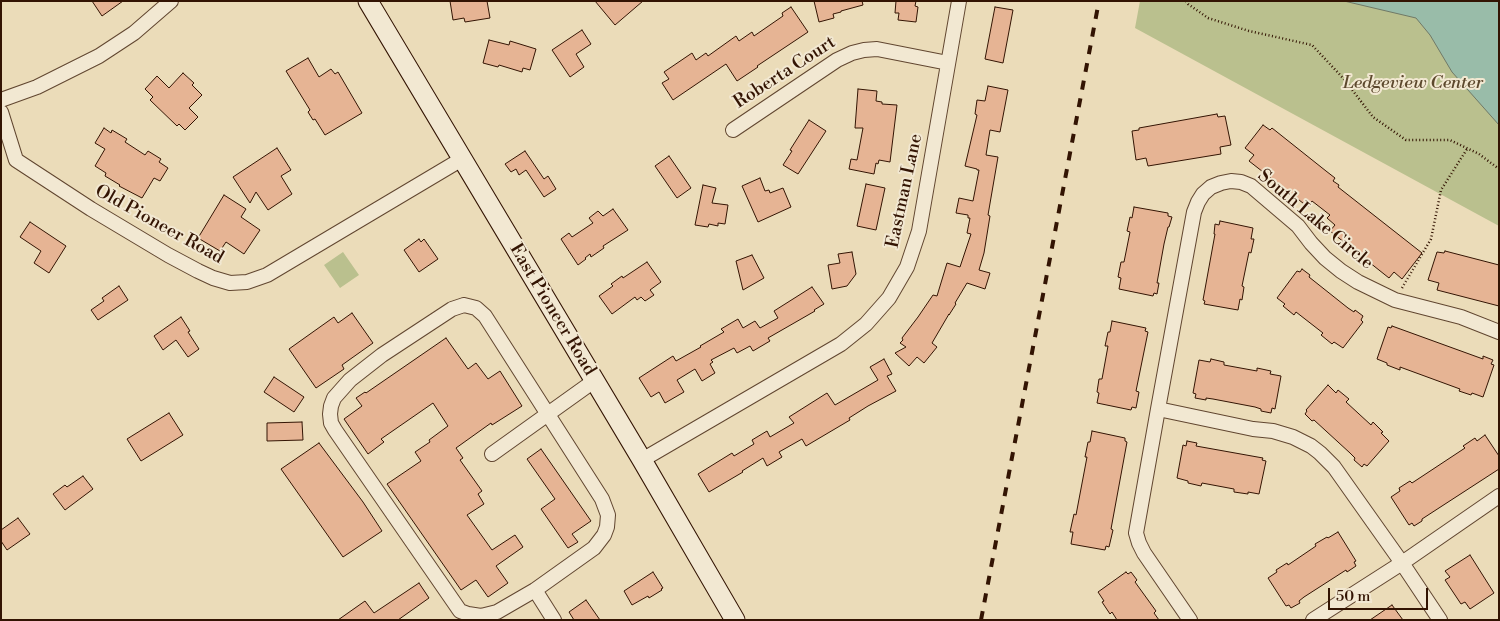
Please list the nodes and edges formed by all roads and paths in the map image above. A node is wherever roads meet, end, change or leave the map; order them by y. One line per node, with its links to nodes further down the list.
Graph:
1 (170, 1): 6 (street)
2 (368, 1): 10 (main road, East Pioneer Road)
3 (959, 1): 5 (street, Eastman Lane)
4 (1186, 1): 9 (path)
5 (948, 63): 8 (street, Roberta Court); 18 (street, Eastman Lane)
6 (1, 100)
7 (1, 112): 10 (street, Old Pioneer Road)
8 (733, 130)
9 (1467, 149): 11 (path); 12 (path)
10 (462, 159): 14 (main road, East Pioneer Road)
11 (1499, 168)
12 (1395, 300): 13 (street, South Lake Circle); 15 (street, South Lake Circle)
13 (1499, 332)
14 (594, 381): 16 (street); 18 (main road, East Pioneer Road)
15 (1158, 409): 20 (street); 24 (street, South Lake Circle)
16 (548, 414): 17 (street); 21 (street); 21 (street)
17 (492, 454)
18 (642, 460): 23 (main road, East Pioneer Road)
19 (1499, 496): 20 (street)
20 (1402, 563): 25 (street); 26 (street)
21 (535, 590): 22 (street)
22 (554, 620)
23 (735, 620)
24 (1190, 620)
25 (1313, 620)
26 (1440, 620)

